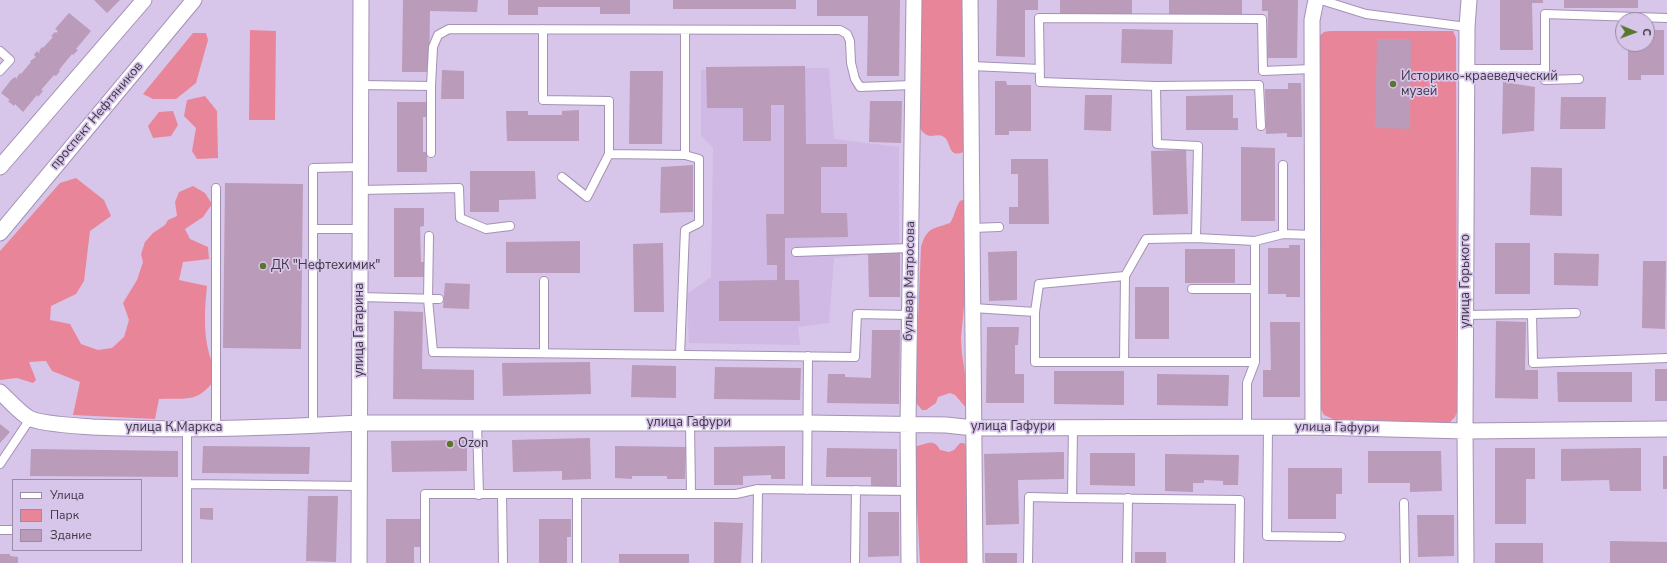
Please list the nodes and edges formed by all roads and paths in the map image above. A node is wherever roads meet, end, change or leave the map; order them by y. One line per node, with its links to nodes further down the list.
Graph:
1 (144, 0): 32 (street)
2 (194, 0): 42 (street, проспект Нефтяников)
3 (361, 0): 22 (street, улица Гагарина)
4 (914, 0): 23 (street, бульвар Матросова)
5 (970, 0): 14 (street)
6 (1316, 0): 16 (street)
7 (1321, 0): 10 (lane)
8 (1469, 0): 10 (street, улица Горького)
9 (1667, 18): 18 (lane)
10 (1467, 27): 17 (street, улица Горького)
11 (543, 29): 12 (lane); 25 (lane); 29 (lane)
12 (685, 30): 23 (lane); 30 (lane)
13 (0, 51): 19 (lane)
14 (971, 66): 15 (lane); 39 (street)
15 (1040, 69): 20 (lane); 26 (lane)
16 (1312, 69): 20 (lane); 44 (street)
17 (1467, 69): 18 (lane); 62 (street, улица Горького)
18 (1545, 69): 21 (lane)
19 (0, 71)
20 (1263, 71): 24 (lane)
21 (1578, 79)
22 (361, 85): 25 (lane); 33 (street, улица Гагарина)
23 (912, 85): 48 (street, бульвар Матросова)
24 (1259, 85): 26 (lane); 27 (lane)
25 (431, 86): 28 (lane)
26 (1156, 86): 46 (lane)
27 (1261, 126)
28 (431, 153)
29 (609, 154): 30 (lane); 34 (lane)
30 (686, 155): 64 (lane)
31 (1283, 165): 43 (lane)
32 (0, 167)
33 (360, 167): 36 (street, улица Гагарина); 40 (lane)
34 (562, 177)
35 (216, 188): 82 (lane)
36 (360, 190): 37 (lane); 41 (street, улица Гагарина)
37 (510, 226)
38 (999, 227): 39 (lane)
39 (972, 228): 57 (street)
40 (313, 229): 41 (lane); 76 (lane)
41 (360, 229): 54 (street, улица Гагарина)
42 (0, 233)
43 (1283, 234): 44 (lane); 47 (lane)
44 (1313, 235): 80 (street)
45 (429, 236): 55 (lane)
46 (1196, 238): 47 (lane); 50 (lane)
47 (1255, 241): 53 (lane)
48 (910, 248): 49 (lane); 61 (street, бульвар Матросова)
49 (796, 252)
50 (1125, 276): 58 (lane); 67 (lane)
51 (544, 280): 63 (lane)
52 (1192, 289): 53 (lane)
53 (1255, 289): 68 (lane)
54 (360, 297): 55 (lane); 71 (street, улица Гагарина)
55 (428, 299): 56 (lane); 63 (lane)
56 (439, 299)
57 (973, 308): 58 (lane); 83 (street)
58 (1034, 312): 67 (lane)
59 (1576, 313): 60 (lane)
60 (1532, 314): 62 (lane); 66 (lane)
61 (909, 315): 65 (lane); 75 (street, бульвар Матросова)
62 (1466, 315): 85 (street, улица Горького)
63 (544, 353): 64 (lane)
64 (680, 355): 65 (lane)
65 (808, 356): 74 (lane)
66 (1667, 358)
67 (1124, 362): 68 (lane)
68 (1255, 362): 78 (lane)
69 (0, 392): 70 (street)
70 (30, 419): 81 (street, улица К.Маркса); 86 (lane)
71 (360, 423): 72 (street, улица Гафури); 76 (street, улица К.Маркса); 88 (street, улица Гагарина)
72 (477, 423): 73 (street, улица Гафури); 93 (lane)
73 (690, 423): 74 (street, улица Гафури); 96 (lane)
74 (807, 423): 75 (street, улица Гафури); 90 (lane)
75 (908, 424): 83 (street, улица Гафури); 92 (street, бульвар Матросова)
76 (314, 426): 82 (street, улица К.Маркса)
77 (1073, 427): 78 (street, улица Гафури); 83 (street, улица Гафури); 97 (lane)
78 (1247, 427): 79 (street, улица Гафури)
79 (1268, 427): 80 (street, улица Гафури); 102 (lane)
80 (1313, 427): 85 (street, улица Гафури)
81 (188, 428): 82 (street, улица К.Маркса); 87 (lane)
82 (216, 428)
83 (974, 428): 111 (street)
84 (1667, 429): 85 (street, улица Гафури)
85 (1465, 431): 116 (street, улица Горького)
86 (0, 464)
87 (187, 484): 88 (lane); 103 (lane)
88 (360, 486): 104 (street, улица Гагарина)
89 (758, 490): 90 (lane); 96 (lane); 108 (lane)
90 (807, 490): 91 (lane)
91 (856, 490): 92 (lane); 109 (lane)
92 (908, 491): 110 (street, бульвар Матросова)
93 (479, 494): 94 (lane); 105 (lane)
94 (502, 494): 95 (lane); 106 (lane)
95 (577, 494): 96 (lane); 107 (lane)
96 (691, 494)
97 (1072, 498): 98 (lane); 112 (lane)
98 (1128, 498): 113 (lane); 114 (lane)
99 (1404, 503): 115 (lane)
100 (0, 530): 101 (lane)
101 (12, 530)
102 (1341, 537)
103 (187, 563)
104 (360, 563)
105 (425, 563)
106 (502, 563)
107 (577, 563)
108 (757, 563)
109 (855, 563)
110 (909, 563)
111 (975, 563)
112 (1028, 563)
113 (1127, 563)
114 (1239, 563)
115 (1405, 563)
116 (1466, 563)

